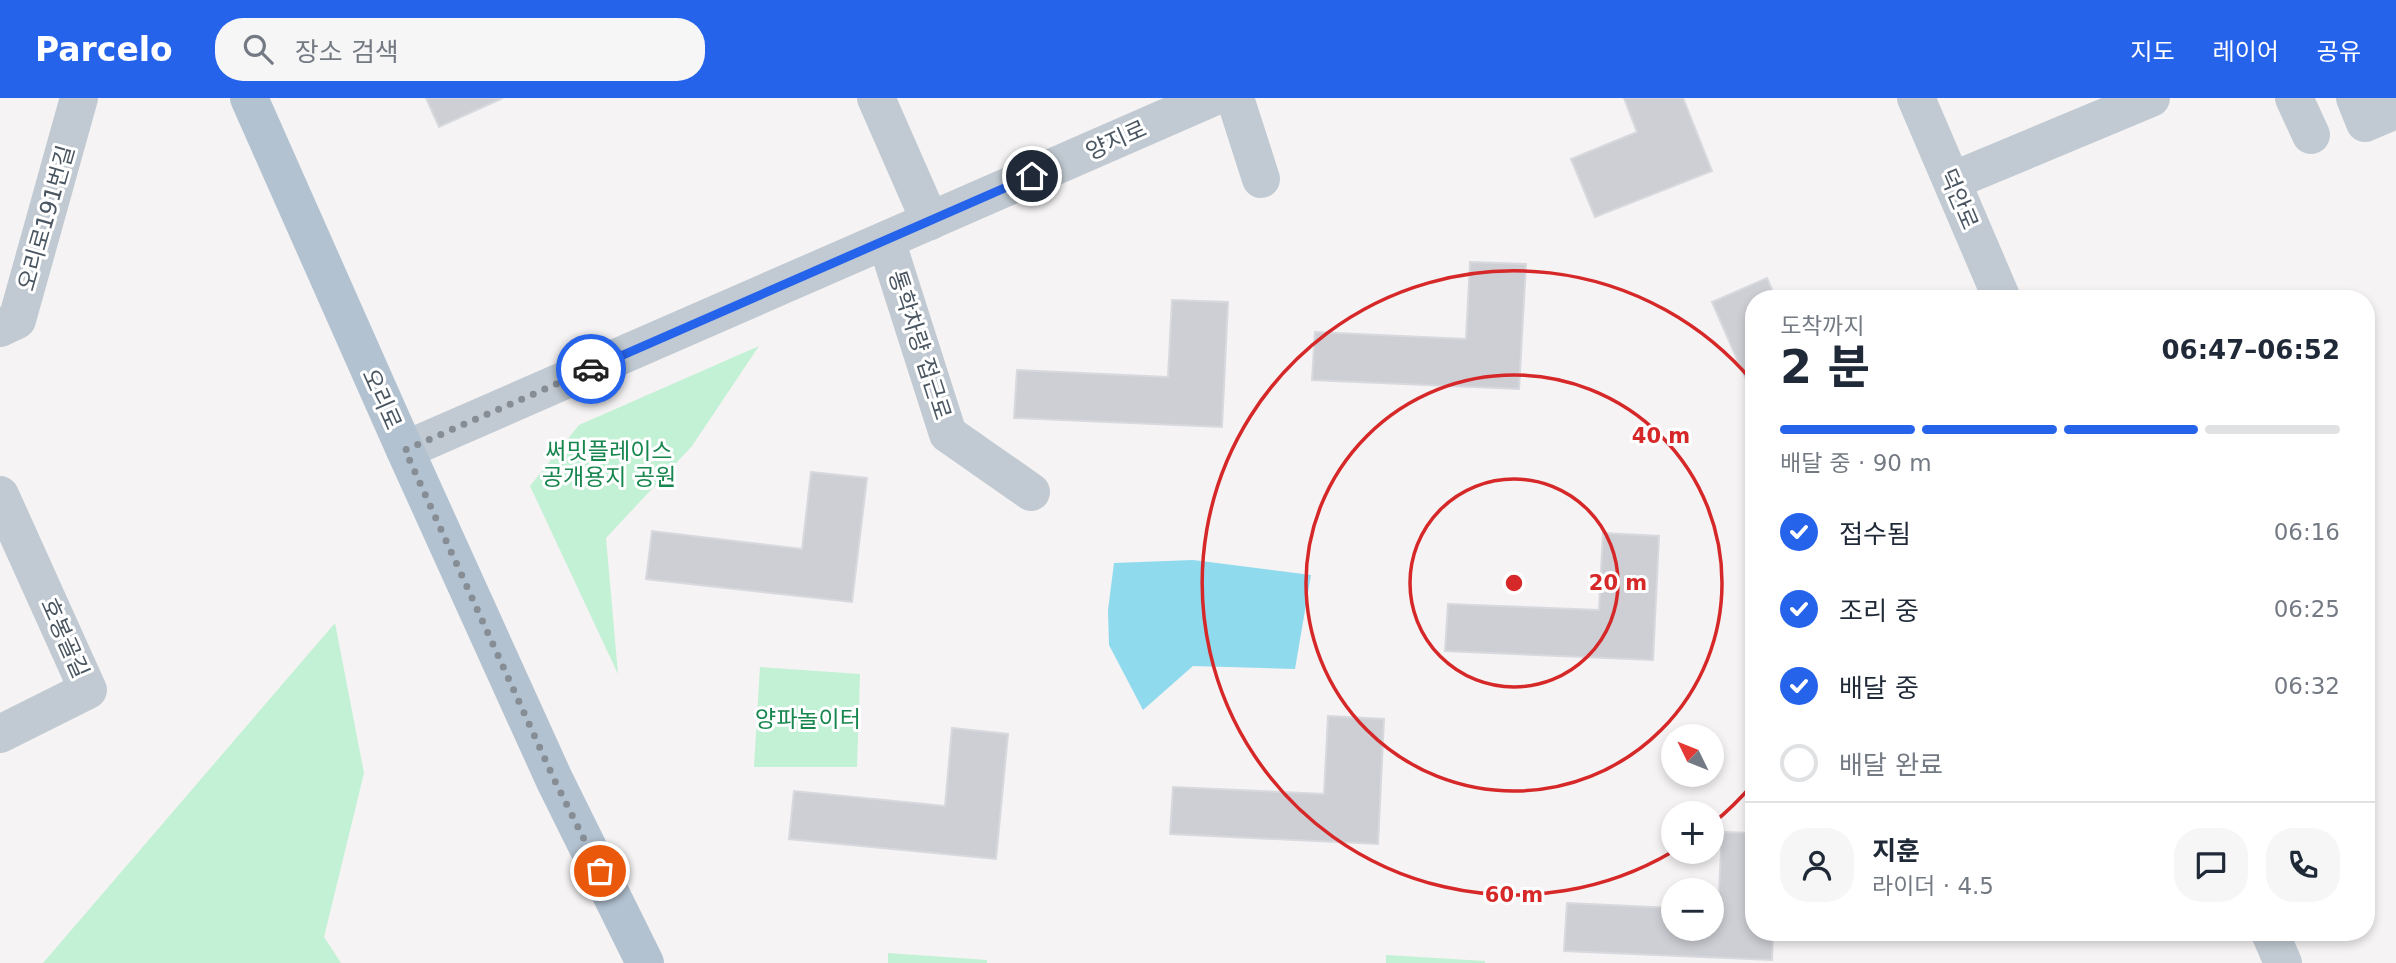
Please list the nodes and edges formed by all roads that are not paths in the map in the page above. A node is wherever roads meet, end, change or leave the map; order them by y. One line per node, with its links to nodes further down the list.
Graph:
1 (79, 98): 17 (street, 오리로191번길)
2 (249, 98): 18 (main road, 오리로)
3 (876, 98): 14 (street)
4 (1211, 98): 14 (street, 양지로)
5 (1235, 98): 12 (street)
6 (1916, 98): 13 (street, 덕안로)
7 (2151, 98): 13 (street)
8 (2294, 98): 11 (street)
9 (2355, 98): 10 (street)
10 (2396, 110)
11 (2311, 135)
12 (1261, 179)
13 (1952, 181): 16 (street, 덕안로)
14 (930, 221): 15 (street, 양지로)
15 (886, 240): 18 (street, 양지로); 19 (street, 통학차량 접근로)
16 (1998, 290)
17 (0, 328)
18 (405, 450): 23 (main road, 오리로)
19 (1031, 492)
20 (0, 495): 21 (street, 호봉골길)
21 (0, 734)
22 (2273, 941): 24 (street)
23 (645, 963)
24 (2283, 963)

